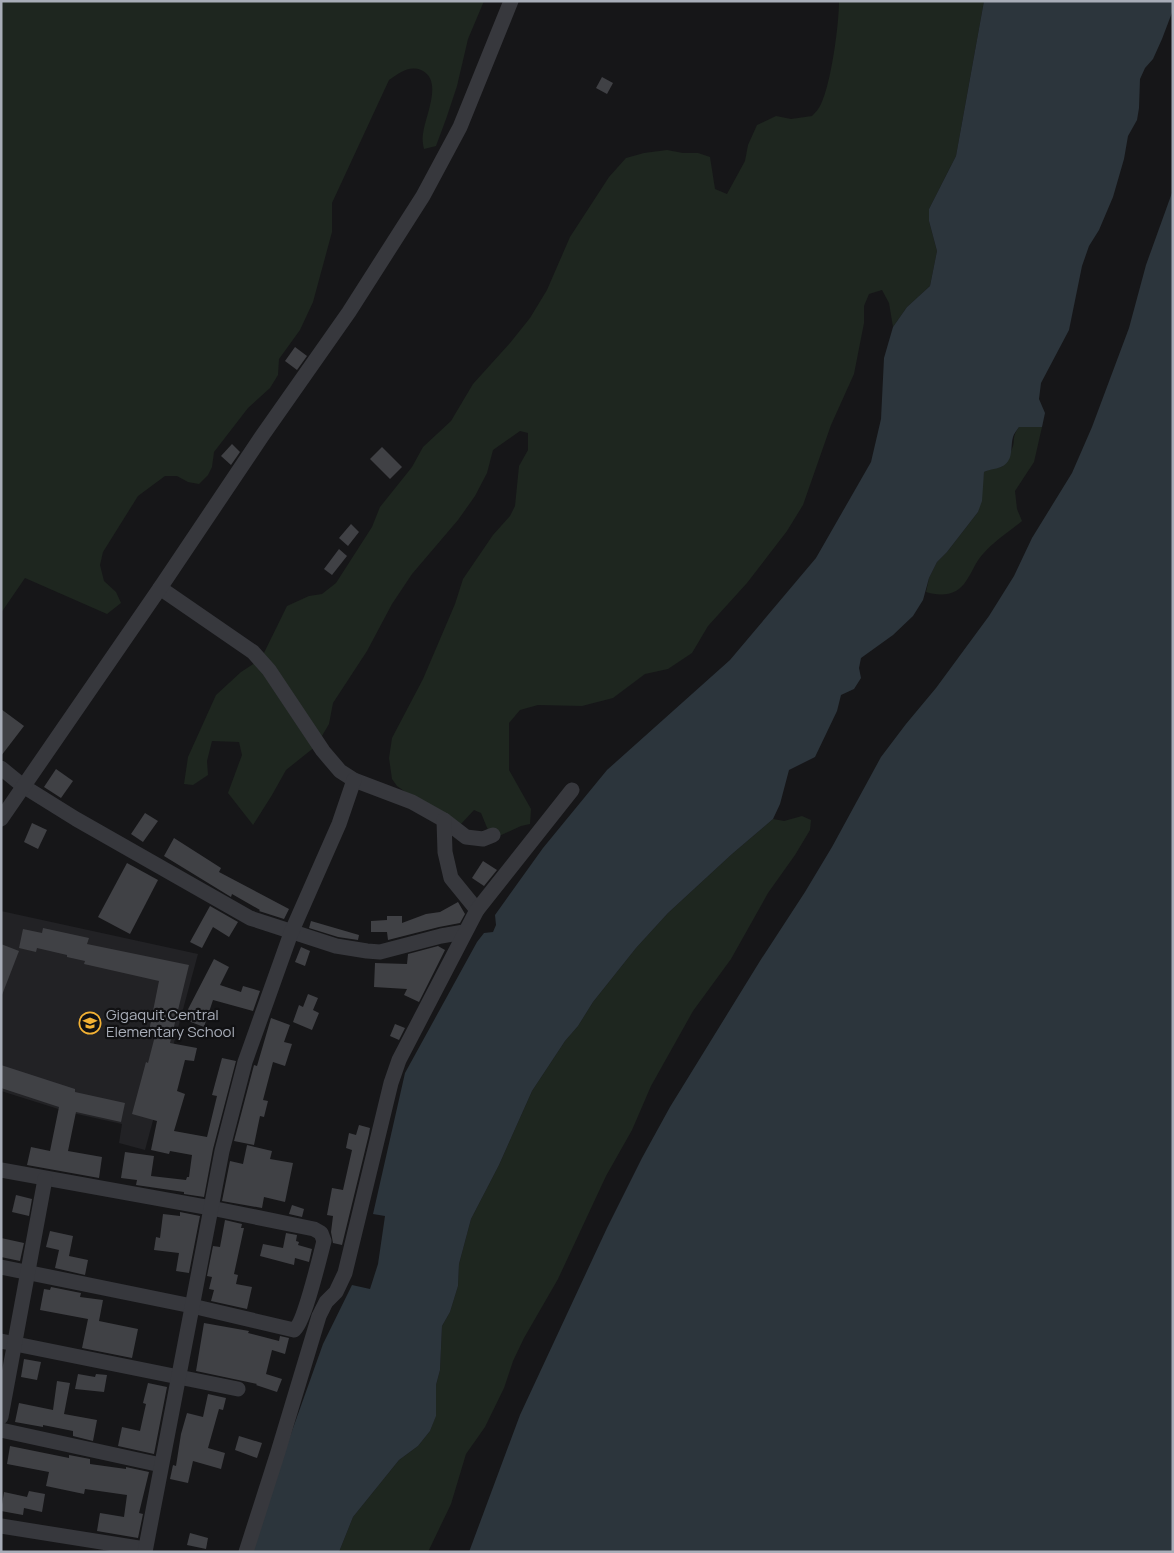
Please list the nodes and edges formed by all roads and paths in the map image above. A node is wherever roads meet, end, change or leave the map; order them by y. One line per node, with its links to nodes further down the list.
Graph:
1 (511, 1): 2 (street)
2 (160, 588): 4 (street); 5 (street)
3 (1, 768): 5 (street)
4 (354, 780): 8 (street); 11 (street)
5 (23, 786): 7 (street); 11 (street)
6 (572, 790): 10 (street)
7 (1, 819)
8 (444, 820): 9 (street); 10 (street)
9 (493, 835)
10 (477, 910): 12 (street)
11 (290, 932): 12 (street); 15 (street)
12 (464, 932): 27 (street)
13 (1, 1170): 14 (street)
14 (46, 1179): 15 (street); 17 (street)
15 (211, 1208): 18 (street); 18 (street)
16 (1, 1267): 17 (street)
17 (28, 1273): 18 (street); 19 (street)
18 (192, 1306): 20 (street)
19 (8, 1342): 20 (street); 22 (street)
20 (178, 1378): 21 (street); 24 (street)
21 (238, 1389)
22 (1, 1417)
23 (1, 1430): 24 (street)
24 (161, 1465): 26 (street)
25 (1, 1526): 26 (street)
26 (145, 1550)
27 (246, 1552)

